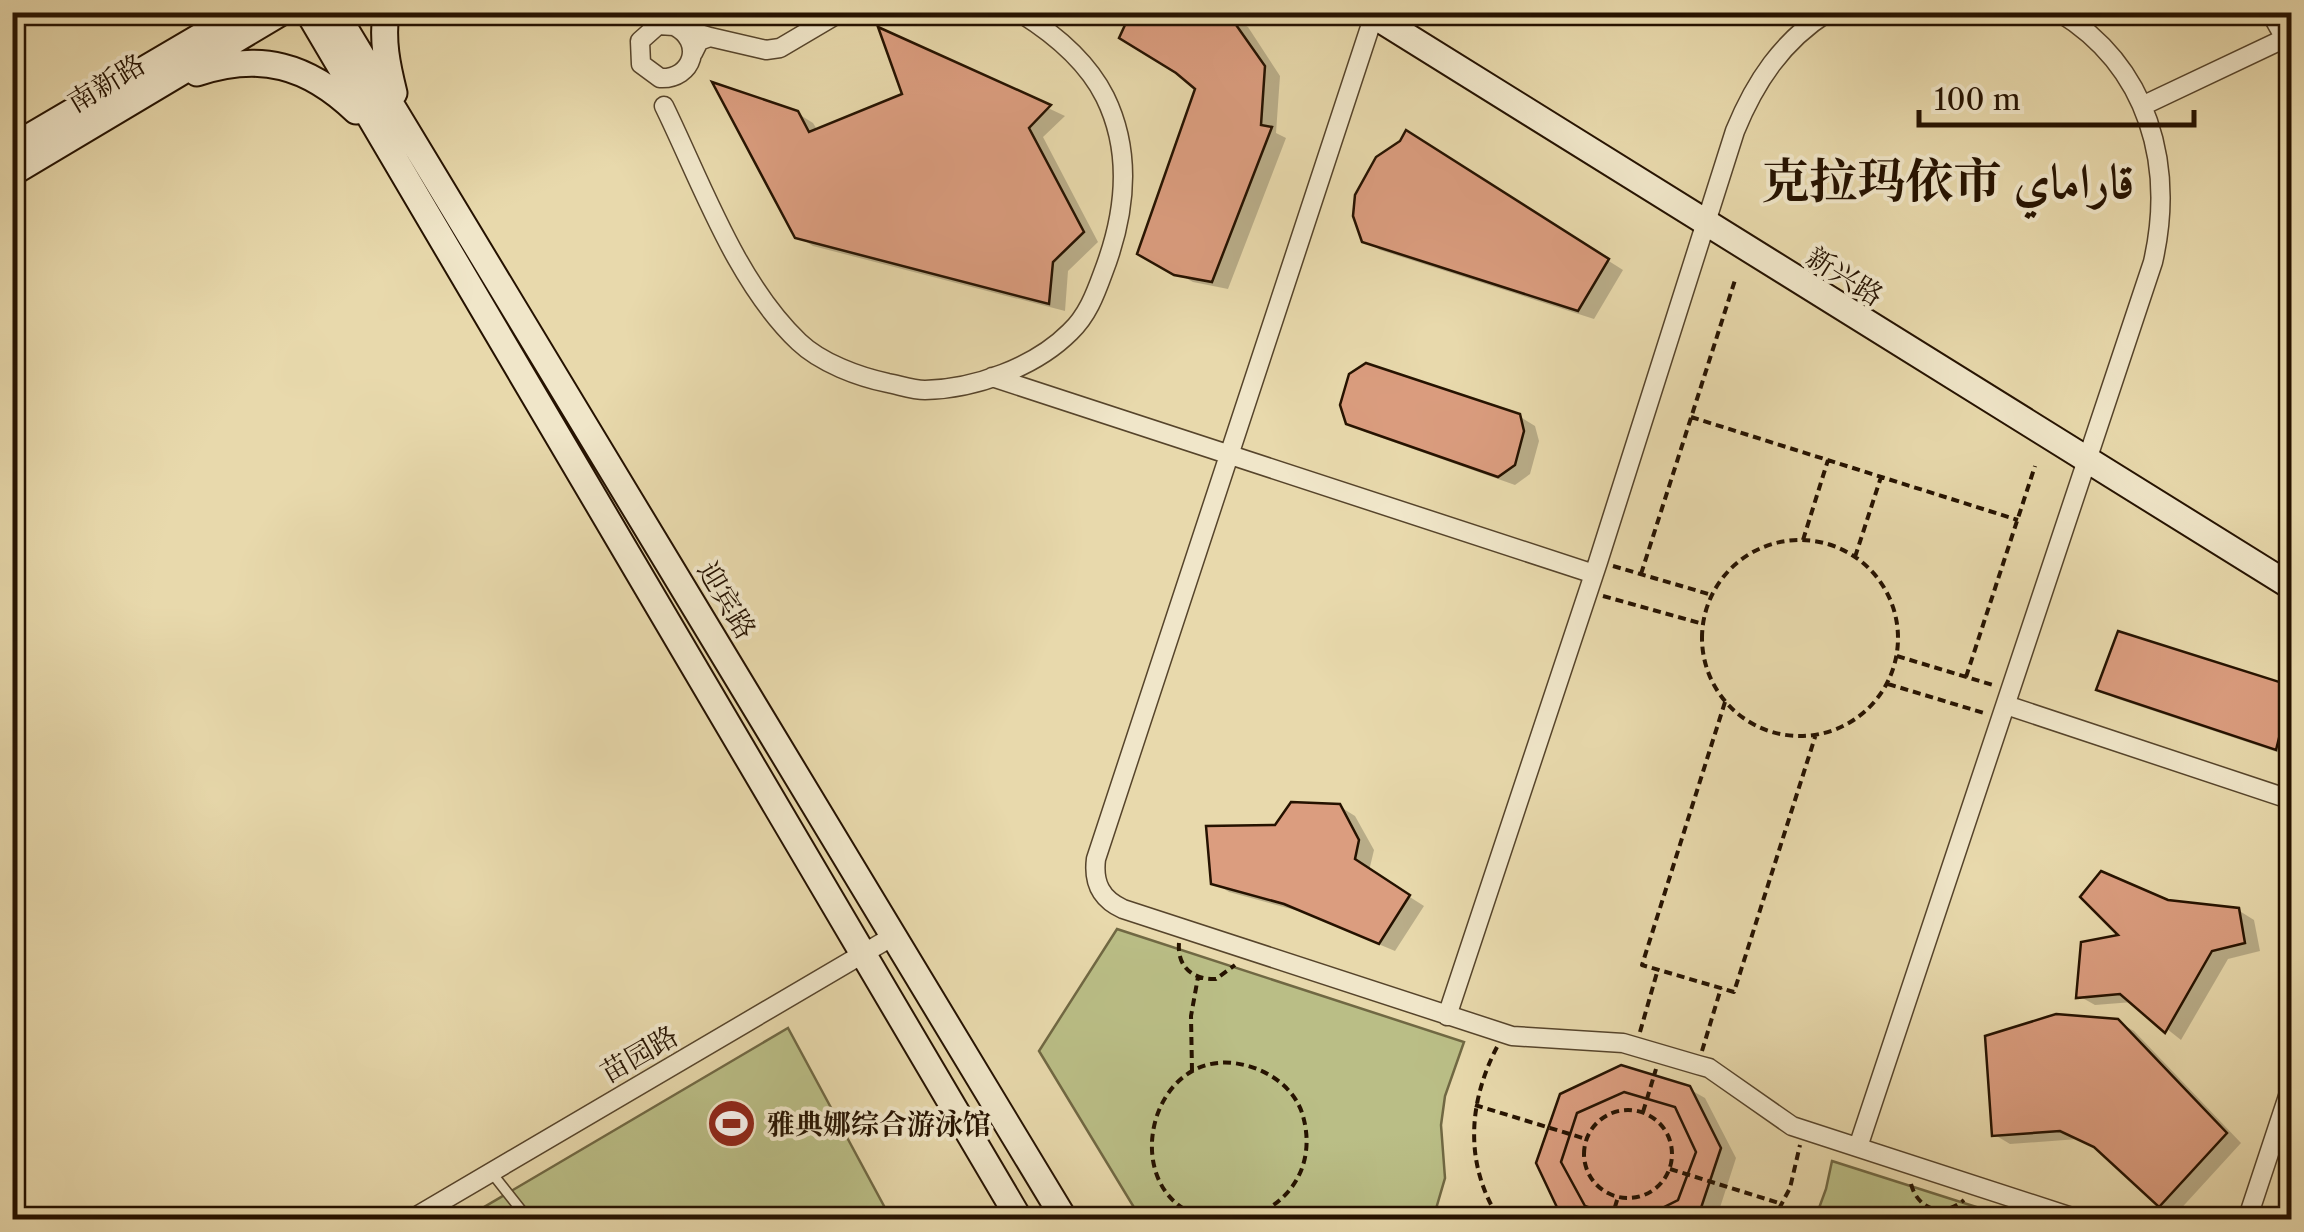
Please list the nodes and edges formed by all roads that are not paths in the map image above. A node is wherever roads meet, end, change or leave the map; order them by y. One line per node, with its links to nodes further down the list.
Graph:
1 (208, 12): 19 (main road)
2 (242, 12): 19 (main road, 南新路)
3 (282, 12): 19 (main road, 南新路)
4 (308, 12): 24 (main road)
5 (335, 12): 23 (main road, 迎宾路)
6 (386, 12): 23 (main road)
7 (841, 12): 14 (street)
8 (1020, 12): 28 (street)
9 (1828, 12): 27 (street)
10 (2059, 12): 22 (street)
11 (2265, 12): 15 (lane)
12 (1373, 14): 27 (main road, 新兴路); 29 (street)
13 (674, 26): 14 (street); 16 (street); 18 (street)
14 (710, 37): 16 (street)
15 (2287, 37): 17 (lane); 22 (street)
16 (693, 53): 20 (street)
17 (2292, 60)
18 (641, 64): 20 (street); 21 (street)
19 (153, 77): 24 (main road); 25 (main road, 南新路); 26 (main road, 南新路)
20 (675, 78): 21 (street)
21 (664, 106): 28 (street)
22 (2142, 106): 30 (street)
23 (402, 122): 35 (main road, 迎宾路)
24 (376, 130): 36 (main road)
25 (12, 147)
26 (12, 173)
27 (1705, 224): 30 (main road, 新兴路); 31 (street)
28 (992, 376): 29 (street)
29 (1231, 454): 31 (street); 37 (street)
30 (2086, 461): 32 (main road, 新兴路); 33 (street)
31 (1594, 576): 37 (street)
32 (2292, 587)
33 (2006, 704): 34 (street); 39 (street)
34 (2292, 800)
35 (895, 935): 36 (street, 苗园路); 44 (main road, 迎宾路)
36 (861, 955): 40 (street, 苗园路); 43 (main road)
37 (1447, 1016): 39 (street)
38 (2292, 1084): 46 (street)
39 (1858, 1147): 45 (street)
40 (491, 1172): 41 (street, 苗园路); 42 (lane)
41 (410, 1220)
42 (529, 1220)
43 (1020, 1220)
44 (1065, 1220)
45 (2081, 1220)
46 (2248, 1220)

